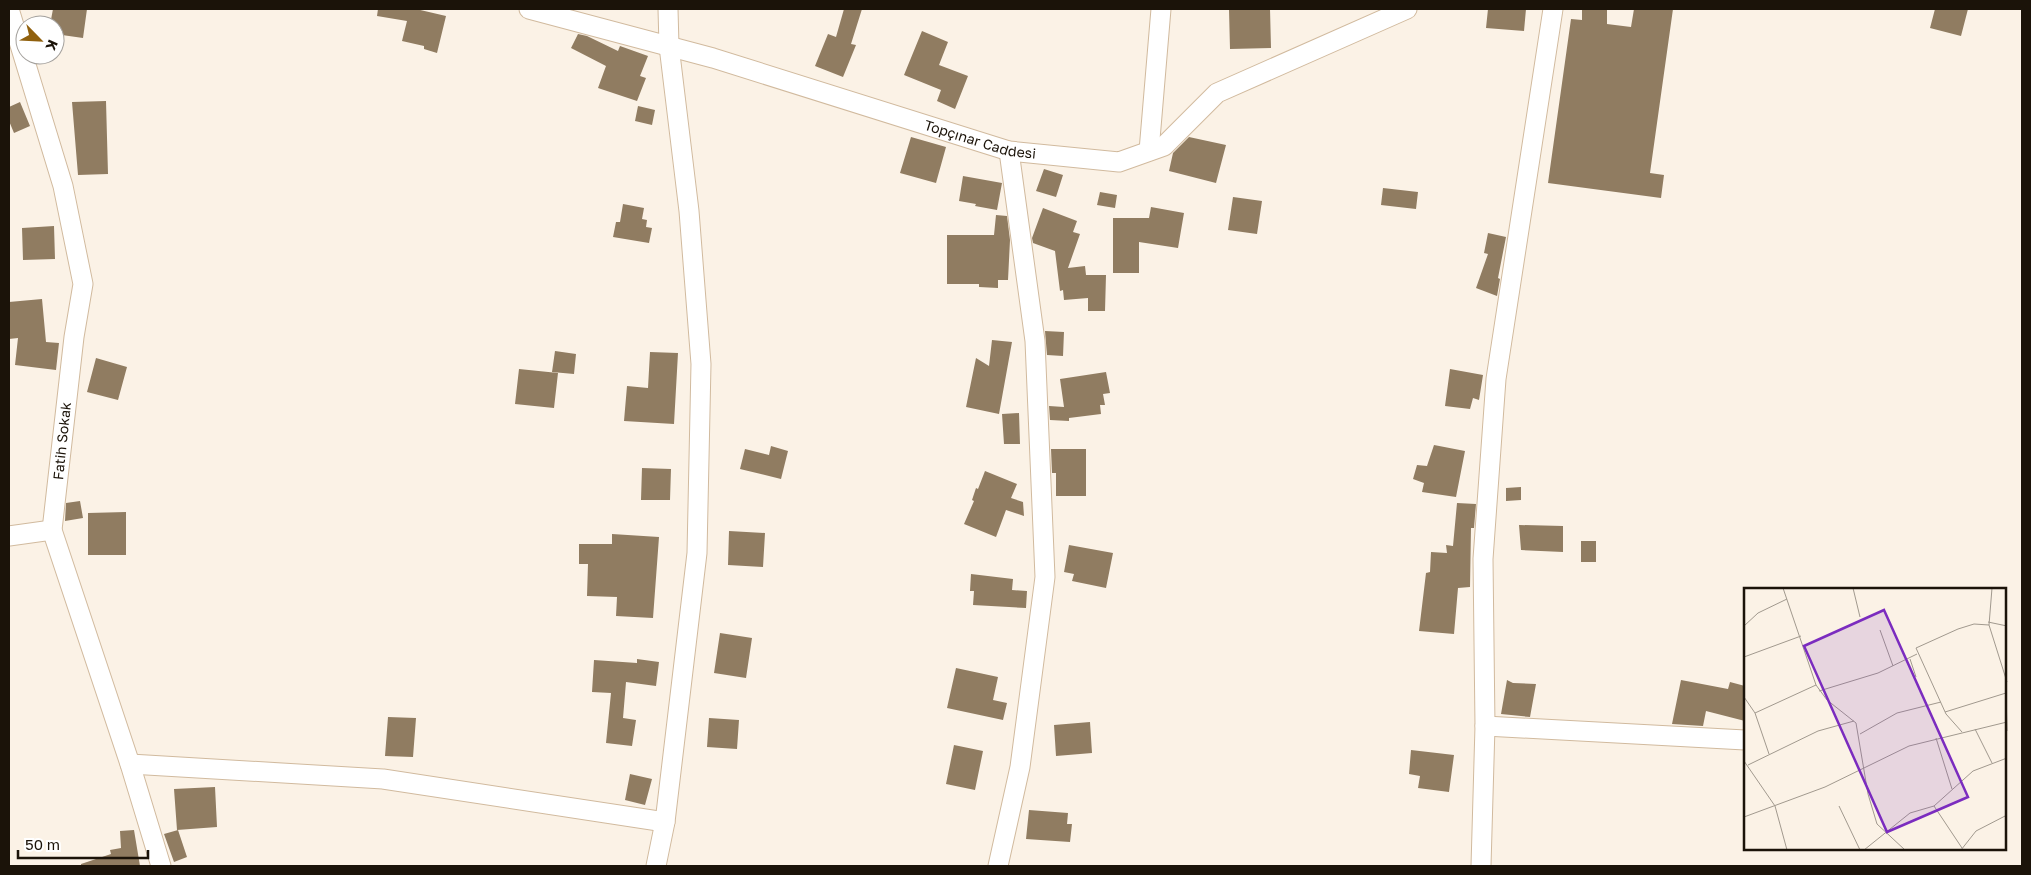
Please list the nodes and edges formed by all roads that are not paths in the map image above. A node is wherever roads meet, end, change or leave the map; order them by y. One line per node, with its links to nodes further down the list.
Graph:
1 (9, 9): 10 (street, Fatih Sokak)
2 (529, 9): 7 (street, Topçınar Caddesi)
3 (668, 9): 7 (street)
4 (1161, 9): 9 (street)
5 (1407, 9): 9 (street, Topçınar Caddesi)
6 (1553, 9): 12 (street)
7 (669, 46): 8 (street, Topçınar Caddesi); 15 (street)
8 (1009, 151): 9 (street, Topçınar Caddesi); 18 (street)
9 (1149, 151)
10 (52, 530): 11 (street); 14 (street, Fatih Sokak)
11 (9, 536)
12 (1485, 726): 13 (street); 19 (street)
13 (1744, 740)
14 (130, 764): 15 (street); 16 (street, Fatih Sokak)
15 (665, 822): 17 (street)
16 (161, 866)
17 (656, 866)
18 (998, 866)
19 (1481, 866)

